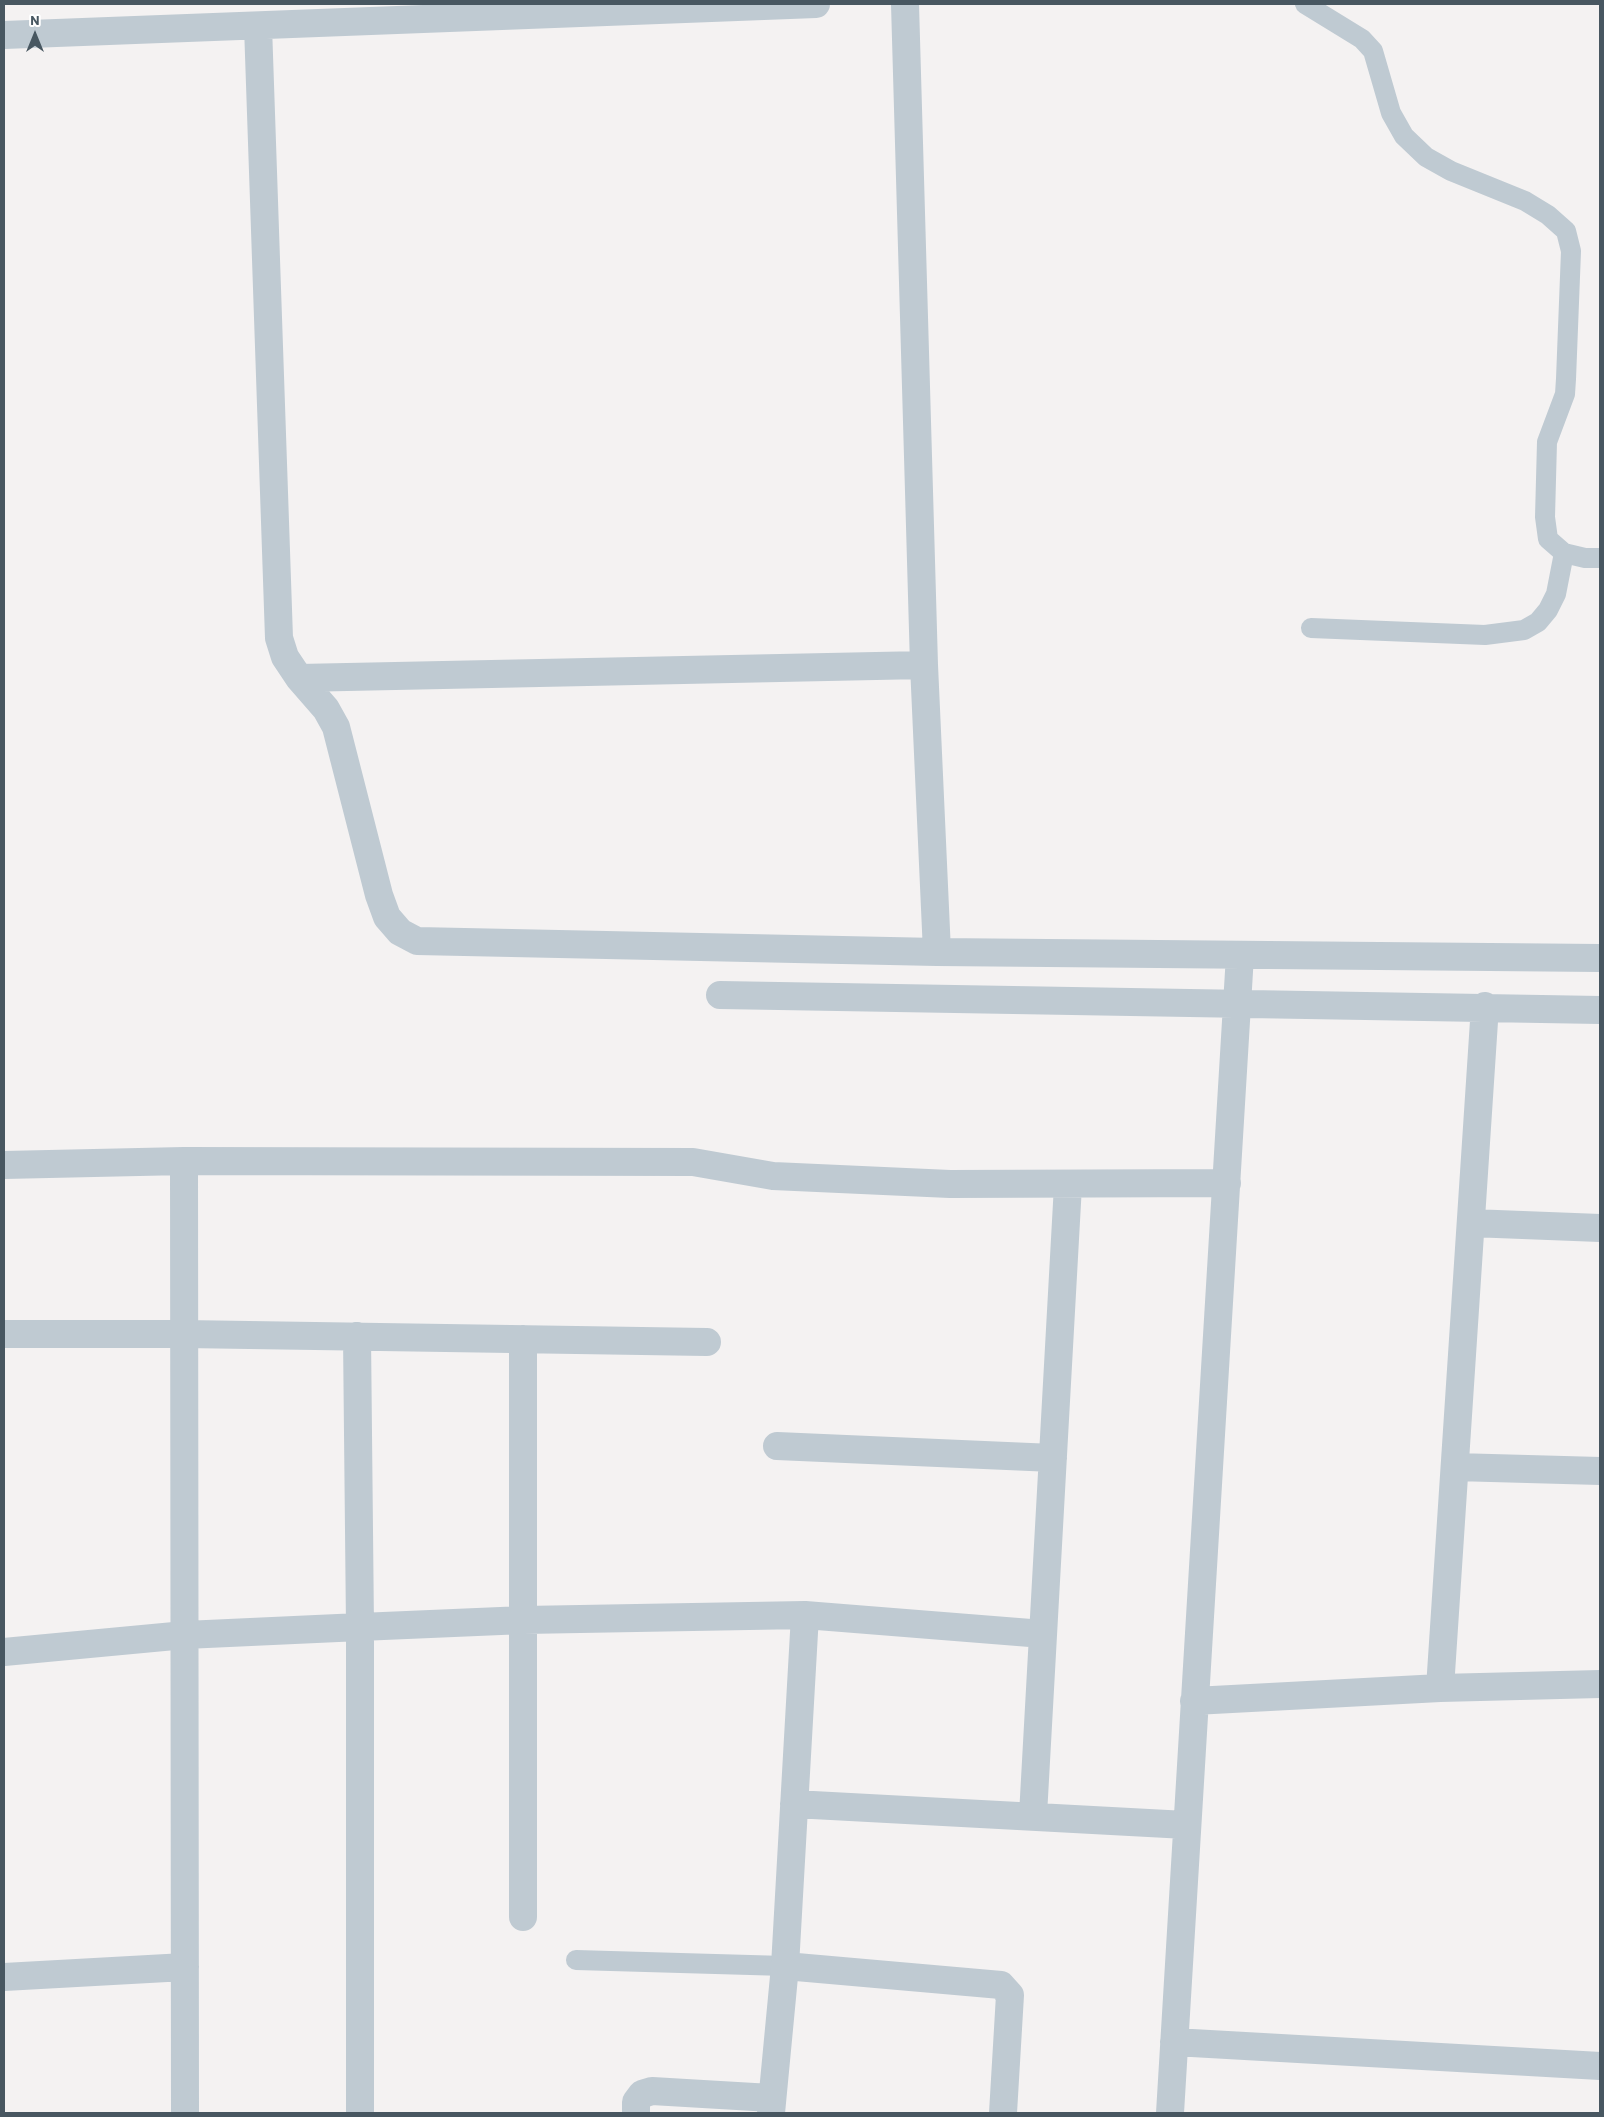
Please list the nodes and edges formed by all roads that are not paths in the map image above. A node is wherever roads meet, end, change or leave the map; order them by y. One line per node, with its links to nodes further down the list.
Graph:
1 (816, 4): 4 (street)
2 (905, 4): 9 (street)
3 (1305, 4): 6 (lane)
4 (258, 26): 5 (street); 10 (street)
5 (4, 35)
6 (1564, 553): 7 (lane); 8 (lane)
7 (1600, 558)
8 (1311, 628)
9 (924, 665): 10 (street); 11 (street)
10 (299, 678): 11 (street)
11 (937, 952): 12 (street)
12 (1240, 955): 13 (street); 15 (street)
13 (1600, 958)
14 (720, 995): 15 (street)
15 (1238, 1005): 16 (street); 20 (street)
16 (1485, 1006): 17 (street); 22 (street)
17 (1600, 1010)
18 (184, 1161): 19 (street); 21 (street); 25 (street)
19 (4, 1165)
20 (1227, 1183): 21 (street); 41 (street)
21 (1068, 1185): 30 (street)
22 (1471, 1223): 23 (street); 31 (street)
23 (1600, 1228)
24 (4, 1334): 25 (street)
25 (184, 1334): 26 (street); 37 (street)
26 (357, 1336): 27 (street); 35 (street)
27 (523, 1339): 28 (street); 34 (street)
28 (707, 1342)
29 (776, 1446): 30 (street)
30 (1053, 1458): 36 (street)
31 (1455, 1467): 32 (street); 40 (street)
32 (1600, 1471)
33 (805, 1615): 34 (street); 36 (street); 42 (street)
34 (524, 1620): 35 (street); 45 (street)
35 (360, 1627): 37 (street); 54 (street)
36 (1043, 1634): 43 (street)
37 (185, 1635): 38 (street); 47 (street)
38 (4, 1652)
39 (1600, 1684): 40 (street)
40 (1440, 1688): 41 (street)
41 (1194, 1701): 44 (street)
42 (794, 1804): 43 (street); 48 (street)
43 (1033, 1816): 44 (street)
44 (1186, 1825): 50 (street)
45 (523, 1917)
46 (576, 1960): 48 (lane)
47 (185, 1966): 49 (street); 53 (street)
48 (785, 1966): 52 (street); 56 (street)
49 (4, 1978)
50 (1174, 2042): 51 (street); 57 (street)
51 (1600, 2066)
52 (771, 2106): 55 (street)
53 (184, 2113)
54 (360, 2113)
55 (636, 2113)
56 (1003, 2113)
57 (1170, 2113)

